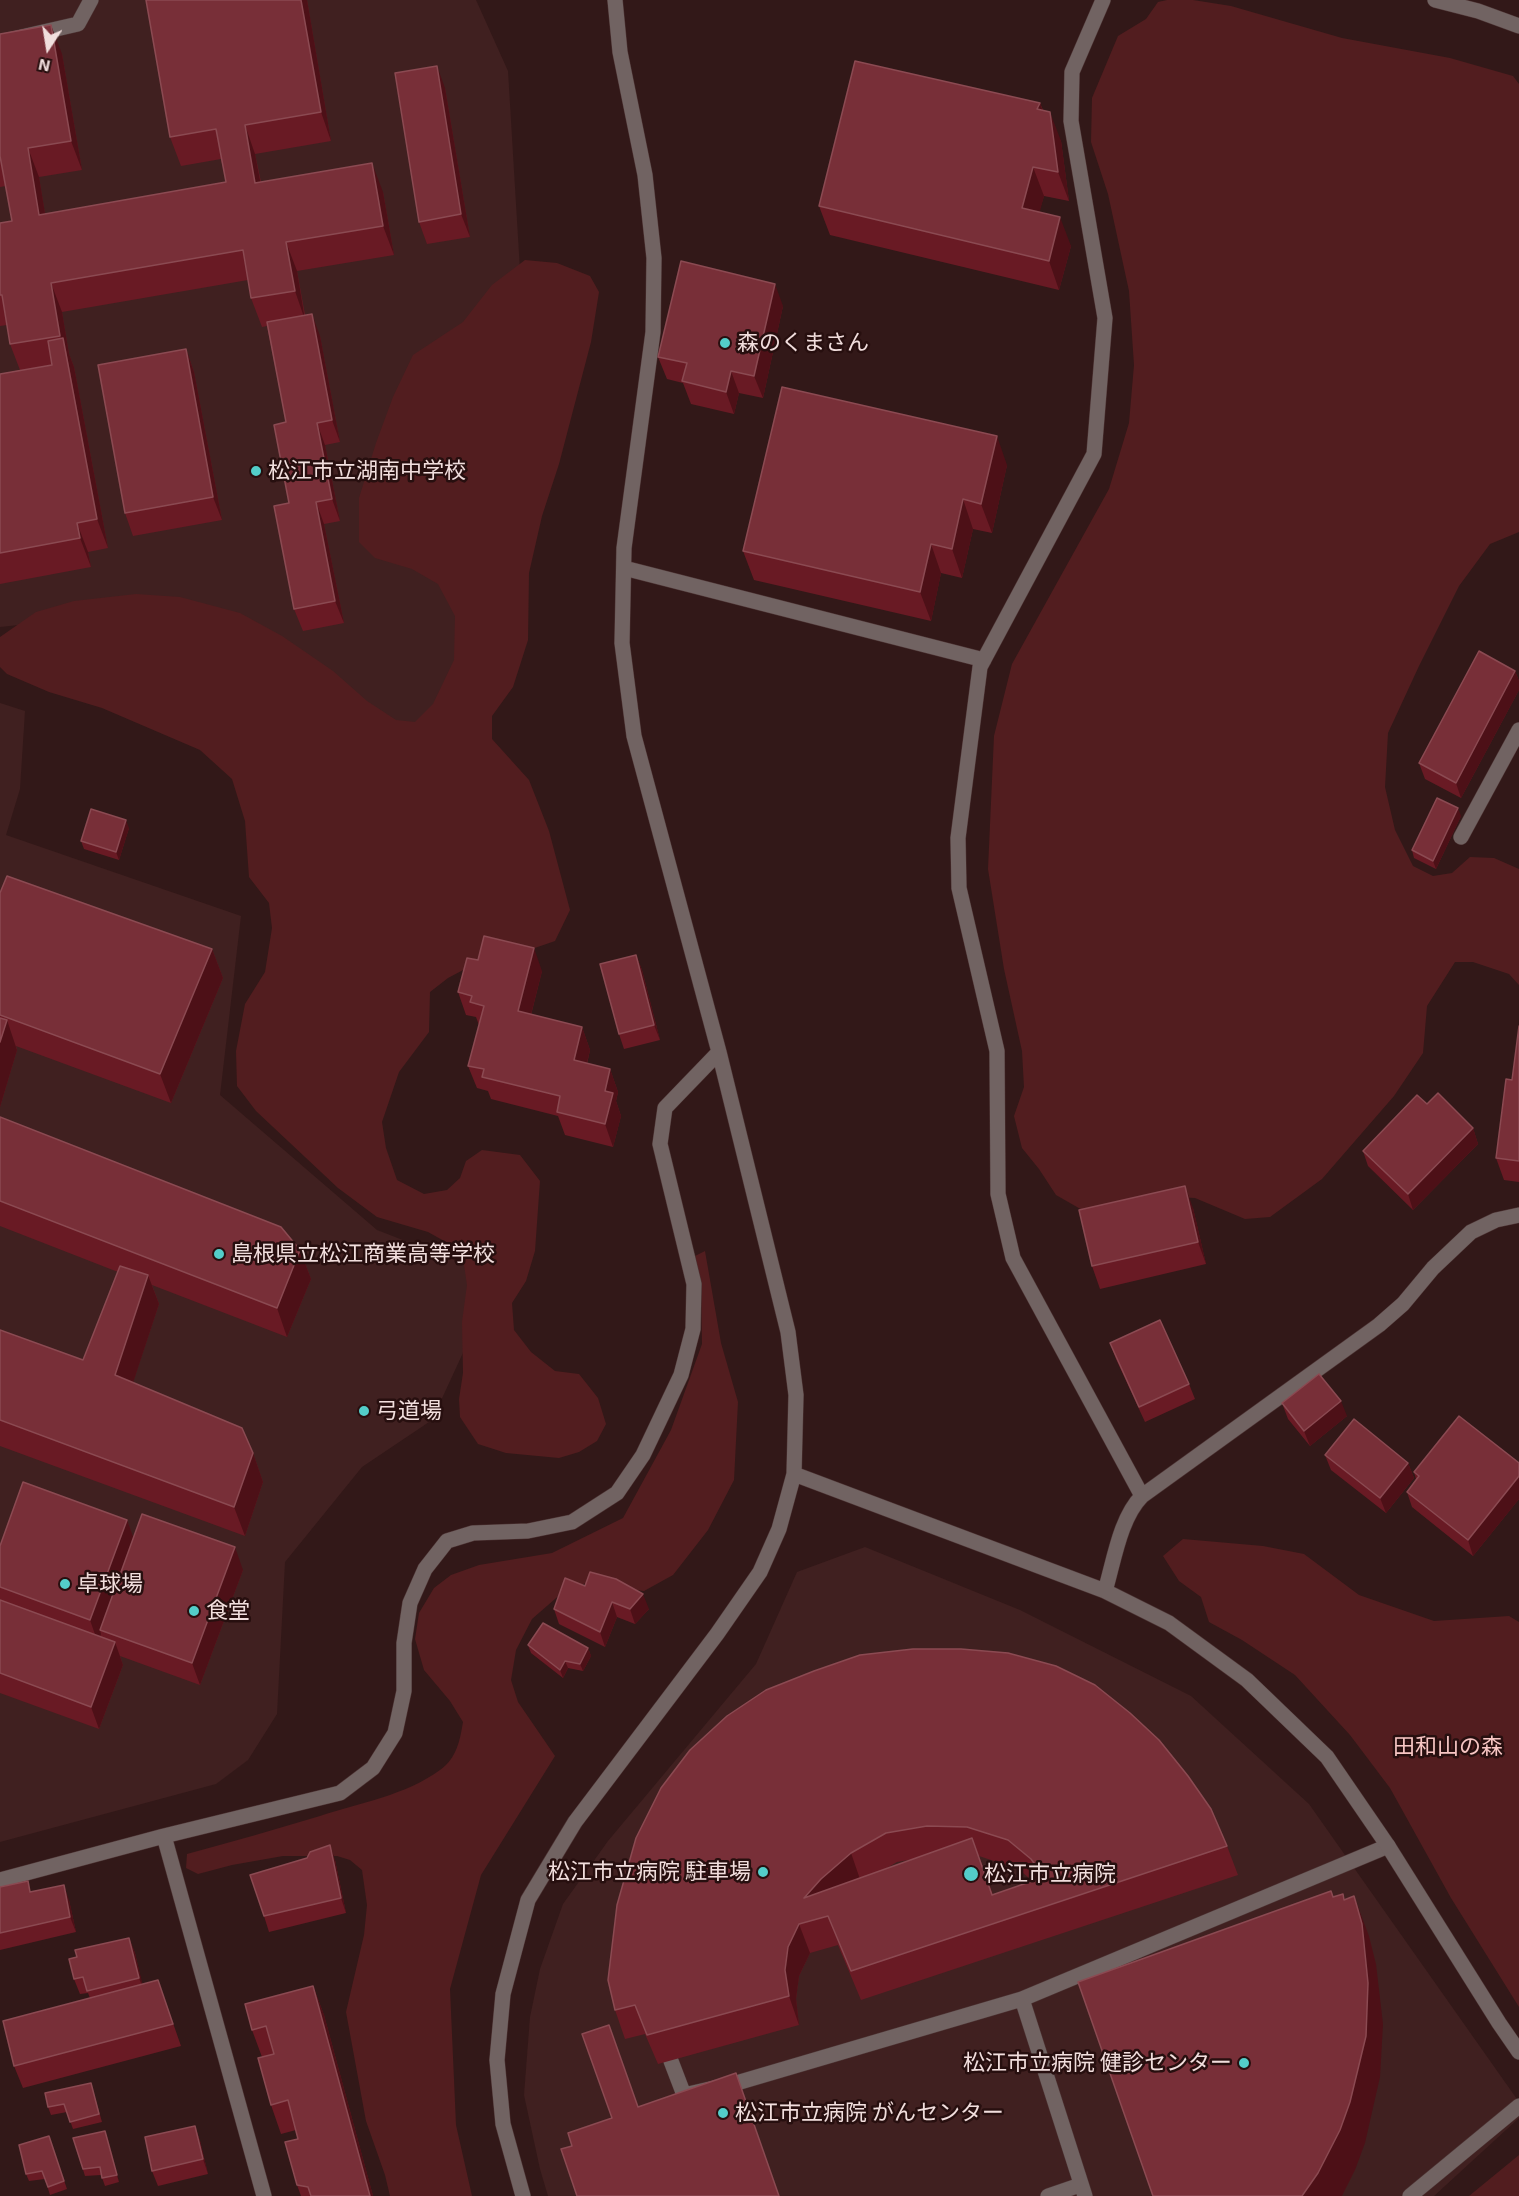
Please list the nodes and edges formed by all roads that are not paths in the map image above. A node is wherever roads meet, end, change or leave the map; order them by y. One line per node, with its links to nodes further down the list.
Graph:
1 (91, 0): 6 (street)
2 (615, 0): 7 (street)
3 (1103, 0): 8 (street)
4 (1435, 0): 5 (street)
5 (1519, 26)
6 (0, 42)
7 (624, 568): 8 (street); 11 (street)
8 (984, 660): 14 (street)
9 (1519, 730): 10 (street)
10 (1461, 837)
11 (719, 1052): 13 (street); 16 (street)
12 (1519, 1215): 14 (street)
13 (794, 1474): 15 (street); 25 (street)
14 (1142, 1496): 15 (street)
15 (1105, 1591): 17 (street)
16 (164, 1836): 18 (street); 24 (street)
17 (1388, 1846): 19 (street); 20 (street)
18 (0, 1880)
19 (1022, 1999): 21 (street); 23 (street)
20 (1519, 2052)
21 (670, 2061)
22 (1519, 2106): 27 (street)
23 (1083, 2191): 26 (street)
24 (264, 2196)
25 (523, 2196)
26 (1048, 2196)
27 (1410, 2196)

